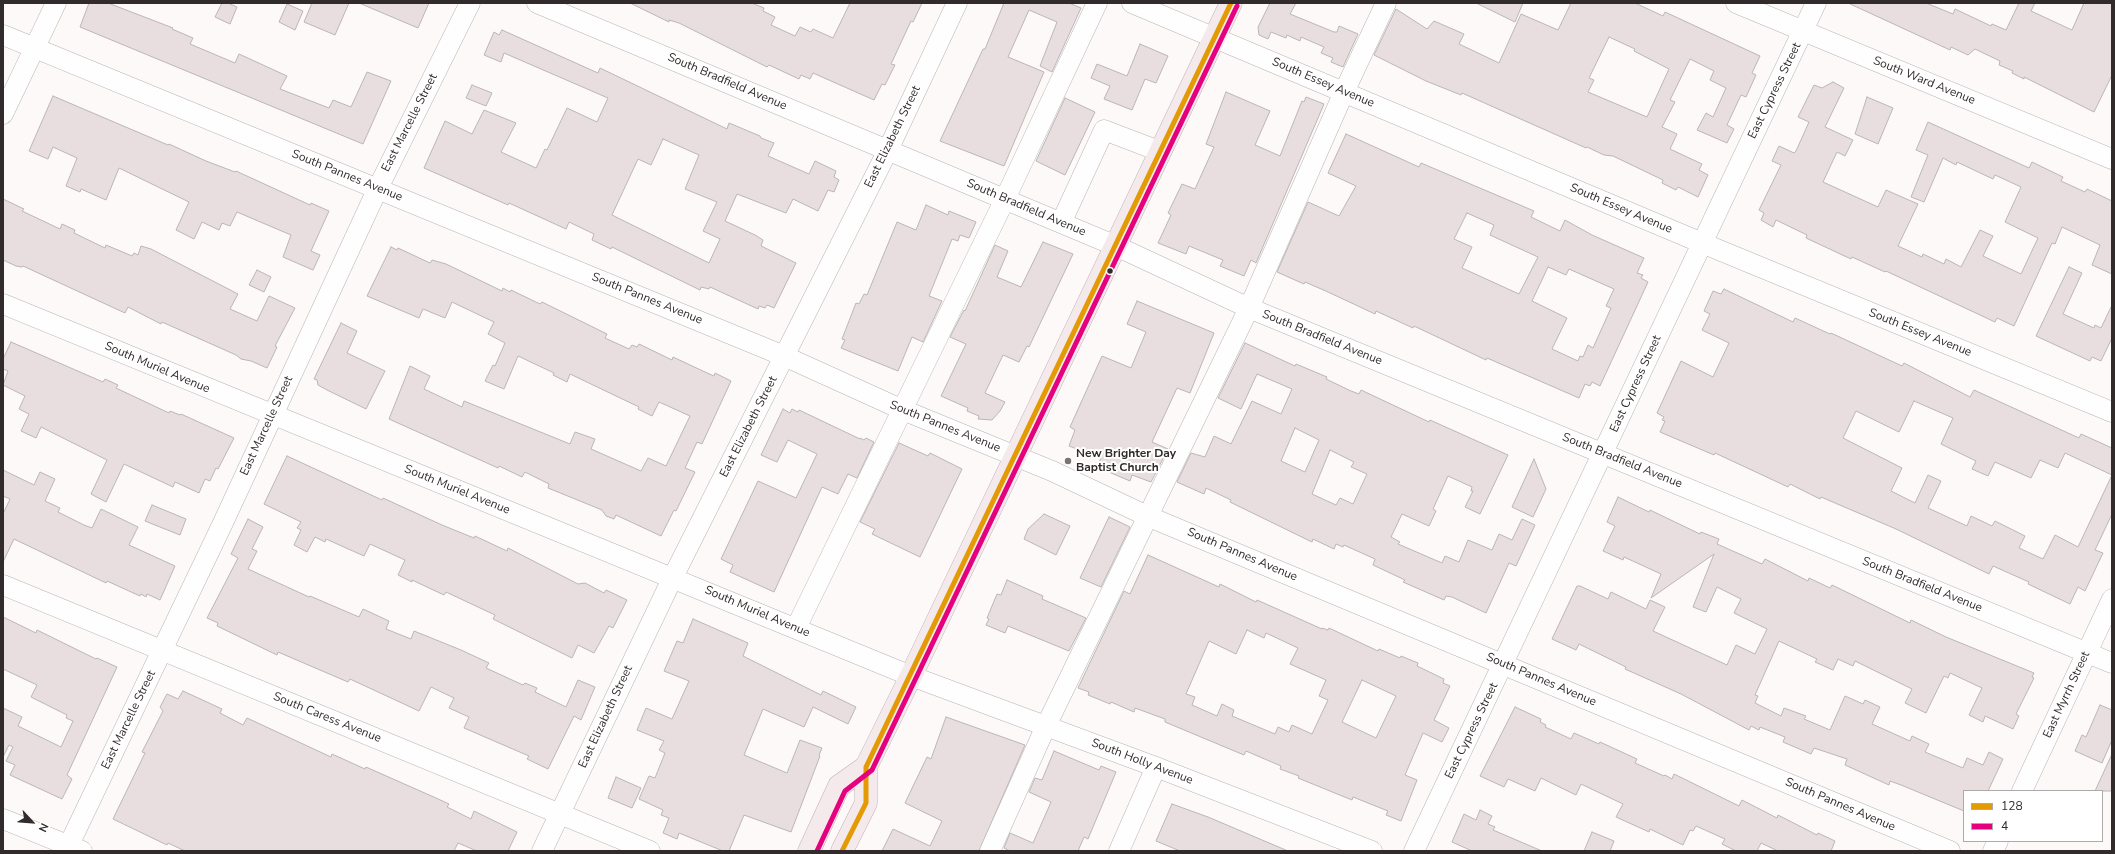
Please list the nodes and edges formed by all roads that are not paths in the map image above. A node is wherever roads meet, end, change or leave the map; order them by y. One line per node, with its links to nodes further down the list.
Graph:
1 (56, 3): 14 (street)
2 (470, 3): 20 (street, East Marcelle Street)
3 (537, 3): 17 (street, South Bradfield Avenue)
4 (957, 3): 17 (street, East Elizabeth Street)
5 (1097, 3): 21 (street)
6 (1132, 3): 13 (street, South Essey Avenue)
7 (1231, 3): 13 (main road)
8 (1386, 3): 15 (street)
9 (1736, 3): 11 (street, South Ward Avenue)
10 (1816, 3): 11 (street, East Cypress Street)
11 (1803, 32): 19 (street, South Ward Avenue); 23 (street, East Cypress Street)
12 (3, 35): 14 (street, South Pannes Avenue)
13 (1214, 37): 15 (street, South Essey Avenue); 18 (main road)
14 (34, 48): 16 (street); 20 (street, South Pannes Avenue)
15 (1344, 92): 23 (street, South Essey Avenue); 26 (street)
16 (3, 114)
17 (888, 150): 21 (street, South Bradfield Avenue); 27 (street, East Elizabeth Street)
18 (1159, 151): 22 (street); 24 (main road)
19 (2112, 159)
20 (378, 188): 27 (street, South Pannes Avenue); 30 (street, East Marcelle Street)
21 (1005, 200): 22 (street, South Bradfield Avenue); 28 (street)
22 (1061, 222): 24 (street, South Bradfield Avenue)
23 (1702, 243): 29 (street, South Essey Avenue); 31 (street, East Cypress Street)
24 (1116, 246): 26 (street, South Bradfield Avenue); 32 (main road)
25 (3, 304): 30 (street, South Muriel Avenue)
26 (1249, 308): 31 (street, South Bradfield Avenue); 33 (street)
27 (784, 356): 28 (street, South Pannes Avenue); 34 (street, East Elizabeth Street)
28 (903, 410): 32 (street, South Pannes Avenue); 37 (street)
29 (2112, 412)
30 (271, 415): 34 (street, South Muriel Avenue); 38 (street, East Marcelle Street)
31 (1604, 454): 39 (street, South Bradfield Avenue); 41 (street, East Cypress Street)
32 (1016, 455): 33 (street, South Pannes Avenue); 42 (main road)
33 (1147, 516): 41 (street, South Pannes Avenue); 43 (street)
34 (673, 577): 37 (street, South Muriel Avenue); 47 (street, East Elizabeth Street)
35 (3, 585): 38 (street, South Caress Avenue)
36 (2112, 599): 39 (street, East Myrrh Street)
37 (796, 628): 42 (street, South Muriel Avenue)
38 (162, 650): 47 (street, South Caress Avenue); 50 (street, East Marcelle Street)
39 (2087, 653): 40 (street, South Bradfield Avenue); 46 (street, East Myrrh Street)
40 (2112, 663)
41 (1503, 664): 58 (street, East Cypress Street); 59 (street, South Pannes Avenue)
42 (911, 676): 43 (street, South Holly Avenue); 44 (main road)
43 (1046, 726): 45 (street, South Holly Avenue); 55 (street)
44 (866, 767): 53 (main road); 54 (main road)
45 (1156, 767): 56 (street); 57 (street, South Holly Avenue)
46 (2022, 790)
47 (560, 814): 51 (street, East Elizabeth Street); 52 (street, South Caress Avenue)
48 (3, 818): 50 (street)
49 (1998, 842): 60 (street)
50 (72, 849)
51 (542, 851)
52 (650, 851)
53 (809, 851)
54 (842, 851)
55 (990, 851)
56 (1120, 851)
57 (1372, 851)
58 (1414, 851)
59 (1950, 851)
60 (1993, 851)

